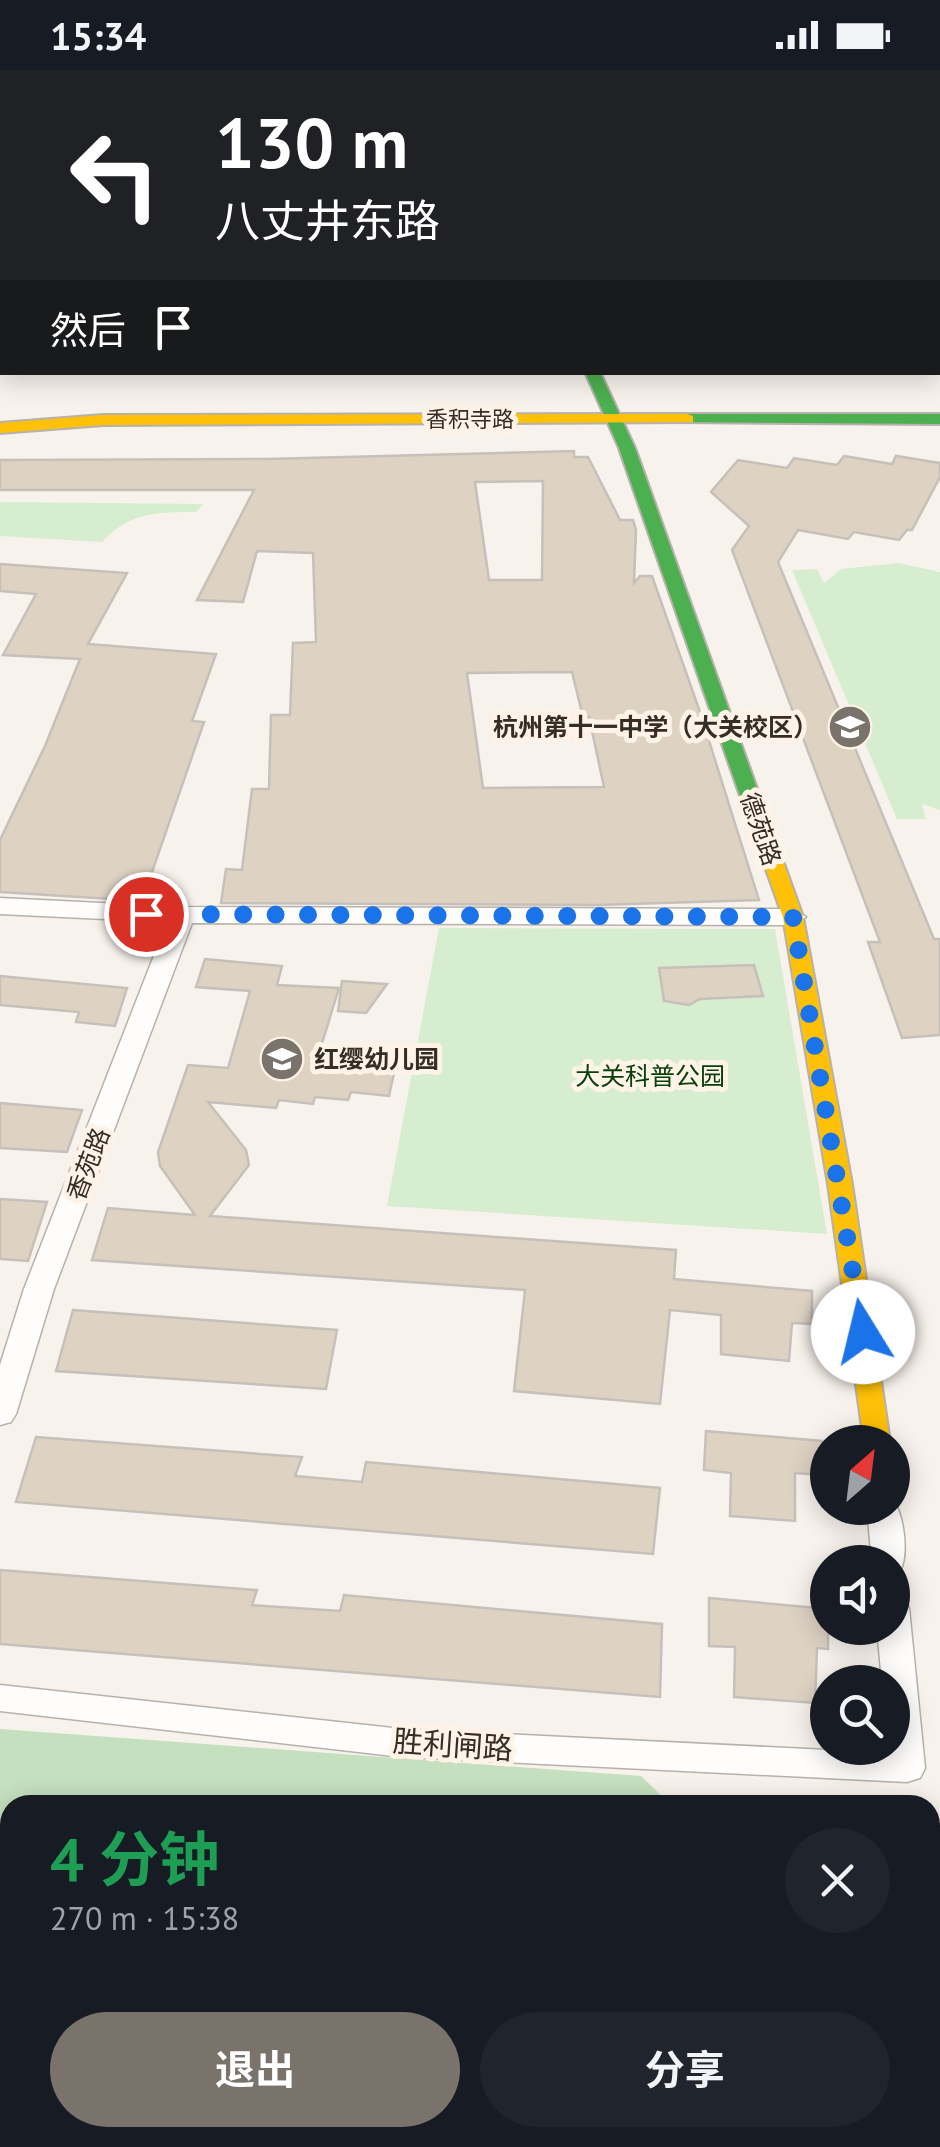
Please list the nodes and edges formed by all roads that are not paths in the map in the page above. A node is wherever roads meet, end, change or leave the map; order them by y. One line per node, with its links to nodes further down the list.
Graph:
1 (594, 375): 4 (street, 德苑路)
2 (940, 400): 4 (street, 香积寺路)
3 (0, 405): 5 (street, 香积寺路)
4 (613, 413): 5 (street, 香积寺路); 7 (street, 香积寺路); 11 (street, 德苑路)
5 (112, 414): 6 (street); 8 (street, 香积寺路)
6 (0, 416)
7 (940, 419)
8 (0, 428)
9 (0, 906): 10 (street)
10 (182, 916): 11 (street); 12 (street, 香苑路)
11 (793, 917): 13 (street, 德苑路)
12 (0, 1414)
13 (875, 1425)
14 (895, 1645): 15 (street, 胜利闸路)
15 (0, 1698)

